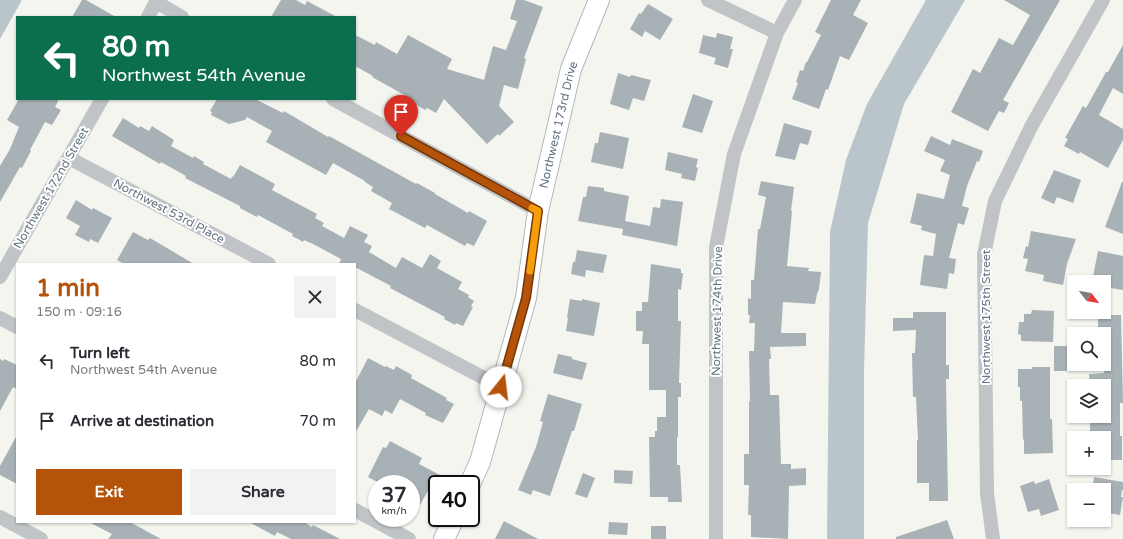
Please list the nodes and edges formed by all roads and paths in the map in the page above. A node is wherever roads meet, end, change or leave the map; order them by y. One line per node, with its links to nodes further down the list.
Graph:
1 (599, 0): 12 (street, Northwest 173rd Drive)
2 (708, 0): 8 (street)
3 (795, 0): 8 (street, Northwest 174th Drive)
4 (1103, 0): 27 (street, Northwest 175th Street)
5 (156, 1): 6 (street); 7 (street)
6 (148, 16)
7 (180, 16)
8 (777, 33): 26 (street, Northwest 174th Drive)
9 (101, 100): 11 (street, Northwest 172nd Street)
10 (335, 100): 12 (street)
11 (68, 158): 13 (street, Northwest 53rd Place); 14 (street, Northwest 172nd Street)
12 (538, 211): 18 (street, Northwest 173rd Drive)
13 (267, 263)
14 (0, 277)
15 (356, 311): 18 (street)
16 (0, 318): 17 (street)
17 (16, 326)
18 (501, 387): 19 (street, Northwest 173rd Drive)
19 (474, 475)
20 (356, 511): 24 (street)
21 (0, 517): 23 (street)
22 (450, 527): 25 (street)
23 (41, 539)
24 (409, 539)
25 (444, 539)
26 (716, 539)
27 (993, 539)

